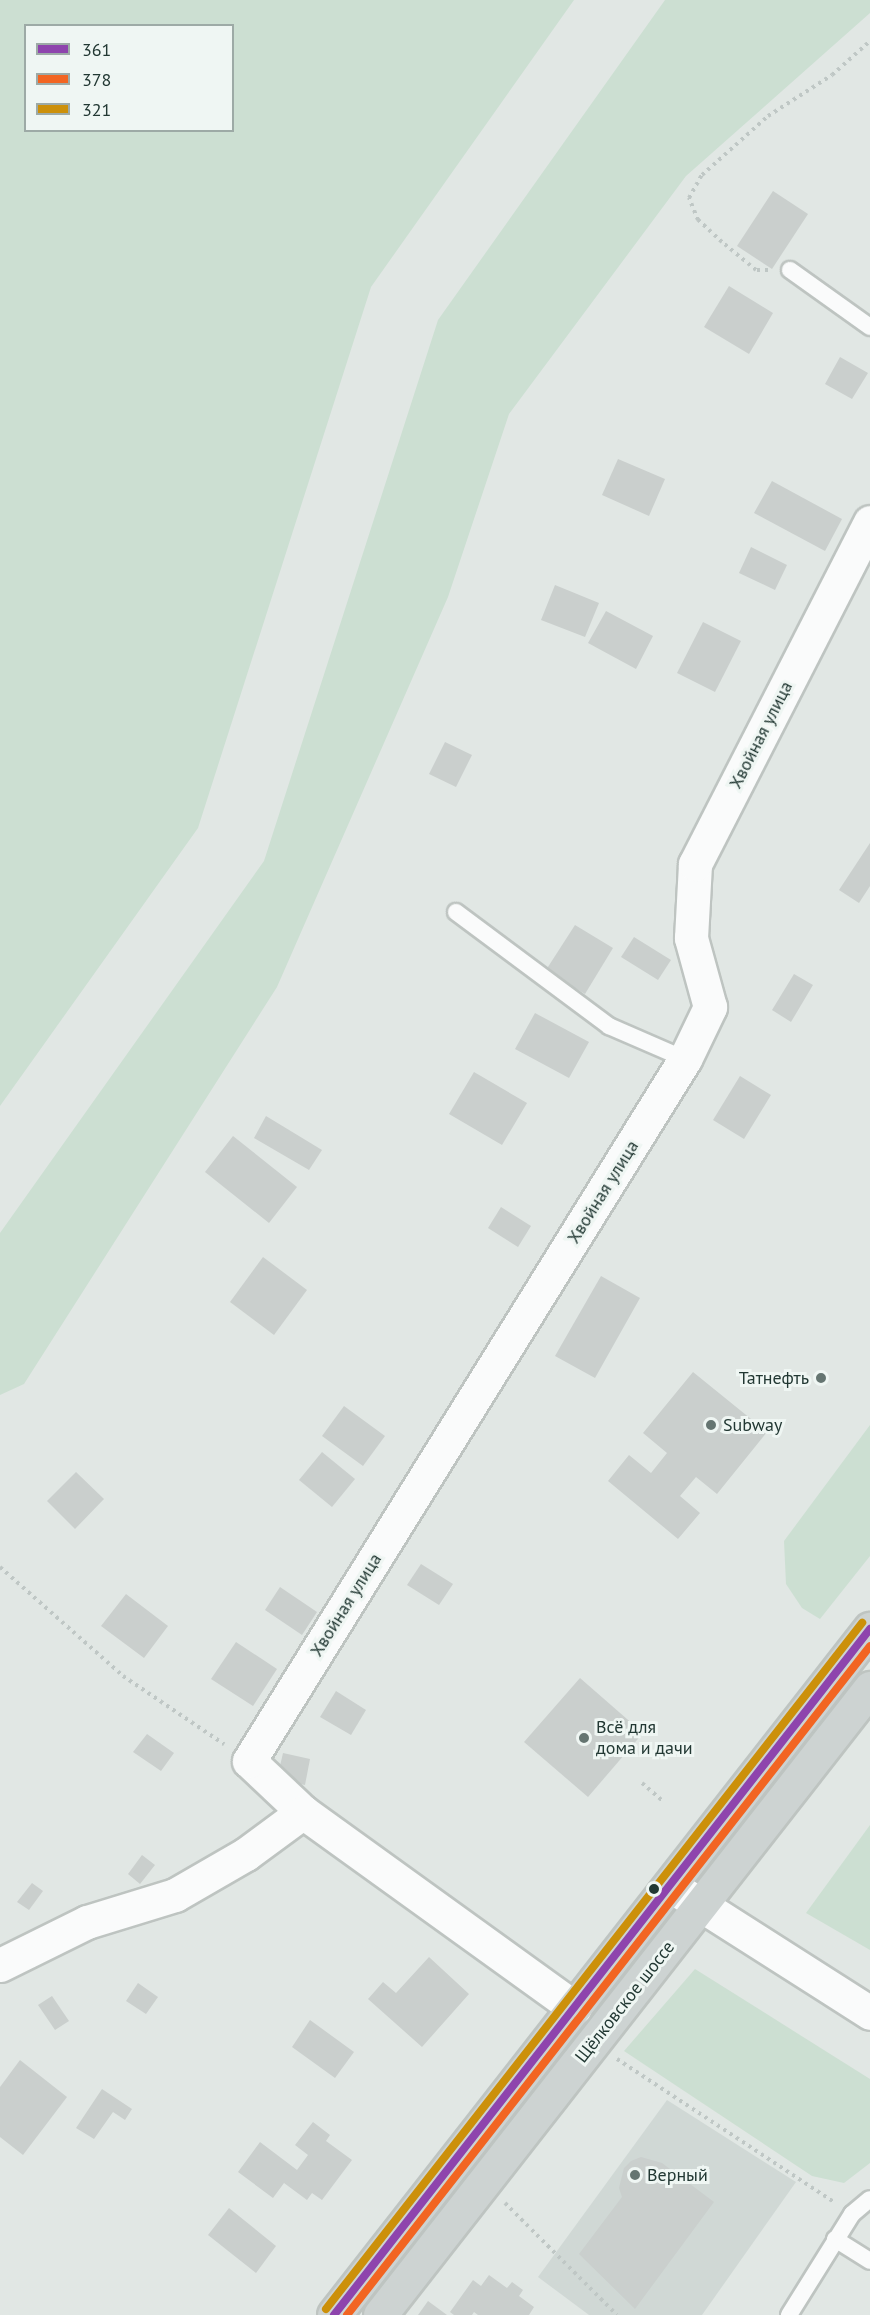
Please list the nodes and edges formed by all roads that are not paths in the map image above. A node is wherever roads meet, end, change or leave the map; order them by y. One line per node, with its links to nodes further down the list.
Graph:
1 (789, 270): 2 (lane)
2 (870, 327)
3 (870, 522): 5 (street, Хвойная улица)
4 (456, 912): 5 (lane)
5 (685, 1059): 8 (street, Хвойная улица)
6 (870, 1629): 9 (main road, Щёлковское шоссе)
7 (870, 1688): 10 (main road, Щёлковское шоссе)
8 (303, 1812): 11 (street); 12 (street)
9 (671, 1886): 10 (street); 12 (main road, Щёлковское шоссе)
10 (700, 1906): 13 (street); 18 (main road, Щёлковское шоссе)
11 (0, 1965)
12 (575, 2008): 17 (main road, Щёлковское шоссе)
13 (870, 2013)
14 (870, 2199): 15 (lane)
15 (835, 2239): 16 (lane); 19 (lane)
16 (870, 2261)
17 (334, 2315)
18 (380, 2315)
19 (789, 2315)

